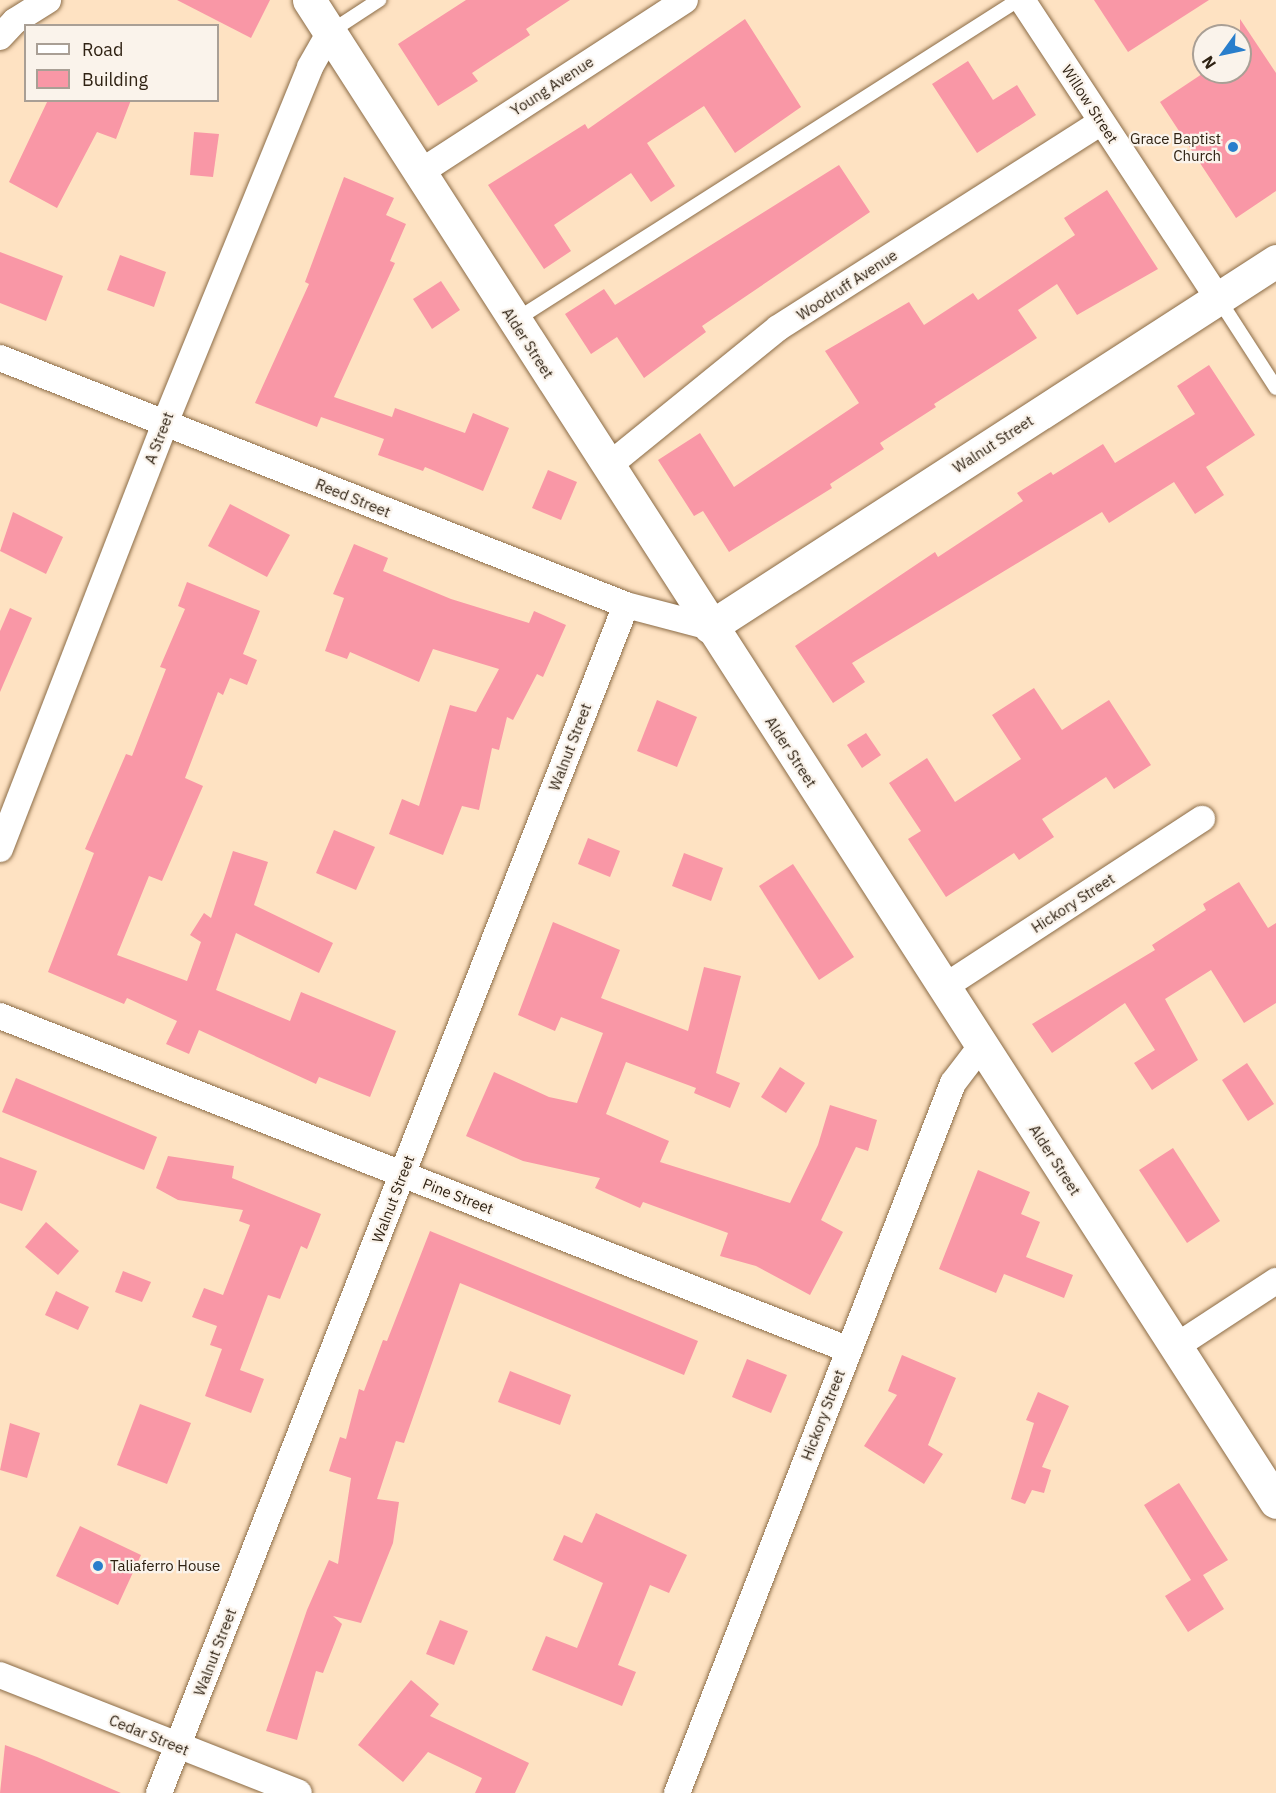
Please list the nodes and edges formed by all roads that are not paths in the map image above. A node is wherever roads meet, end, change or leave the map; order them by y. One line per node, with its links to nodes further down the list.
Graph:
1 (48, 0): 7 (street)
2 (309, 0): 6 (street, Alder Street)
3 (379, 0): 6 (lane)
4 (685, 0): 9 (street, Young Avenue)
5 (1020, 0): 8 (street, Willow Street); 12 (lane)
6 (330, 32): 9 (street, Alder Street); 15 (street, A Street)
7 (0, 38)
8 (1101, 122): 11 (street, Willow Street); 16 (street, Woodruff Avenue)
9 (419, 173): 12 (street, Alder Street)
10 (1276, 261): 11 (street, Walnut Street)
11 (1218, 298): 14 (lane); 18 (street, Walnut Street)
12 (514, 321): 16 (street, Alder Street)
13 (0, 358): 15 (street, Reed Street)
14 (1276, 388)
15 (165, 423): 17 (street, Reed Street); 20 (street, A Street)
16 (607, 467): 18 (street, Alder Street)
17 (626, 605): 18 (street, Reed Street); 24 (street, Walnut Street)
18 (710, 627): 21 (street, Alder Street)
19 (1202, 819): 21 (street, Hickory Street)
20 (0, 849)
21 (944, 987): 23 (street, Alder Street)
22 (0, 1016): 24 (street, Pine Street)
23 (982, 1045): 26 (street, Alder Street); 27 (street, Hickory Street)
24 (402, 1174): 27 (street, Pine Street); 30 (street, Walnut Street)
25 (1276, 1281): 26 (street)
26 (1175, 1347): 28 (street, Alder Street)
27 (849, 1350): 33 (street, Hickory Street)
28 (1276, 1502)
29 (0, 1675): 30 (street, Cedar Street)
30 (178, 1746): 31 (street, Walnut Street); 32 (street, Cedar Street)
31 (159, 1793)
32 (299, 1793)
33 (677, 1793)

